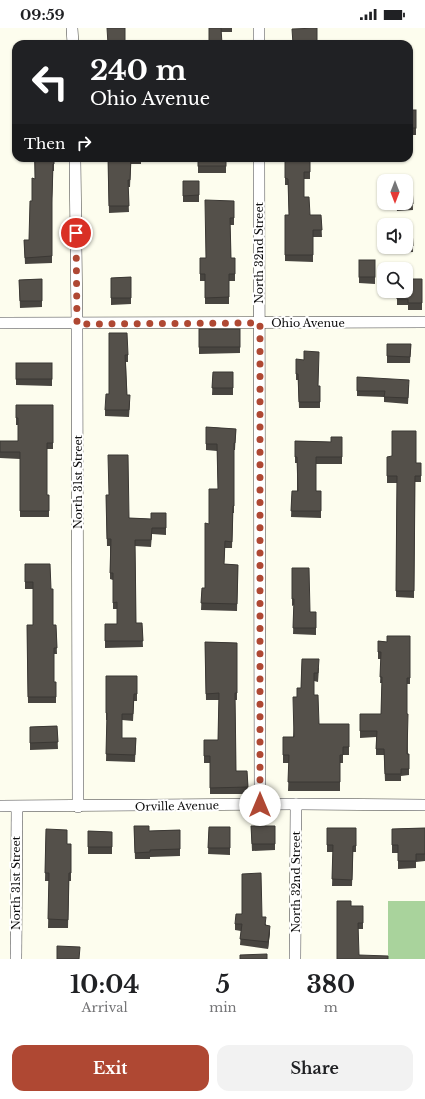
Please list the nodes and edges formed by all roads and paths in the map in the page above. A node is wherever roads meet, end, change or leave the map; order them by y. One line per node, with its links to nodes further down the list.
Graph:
1 (72, 28): 3 (street)
2 (259, 28): 4 (street)
3 (73, 40)
4 (259, 40)
5 (75, 162): 10 (street, North 31st Street)
6 (259, 162): 9 (street, North 32nd Street)
7 (425, 322): 9 (street, Ohio Avenue)
8 (0, 323): 10 (street, Ohio Avenue)
9 (260, 323): 10 (street, Ohio Avenue); 12 (street, North 32nd Street)
10 (77, 324): 16 (street, North 31st Street)
11 (296, 804): 12 (street, Orville Avenue); 13 (street, Orville Avenue); 18 (street, North 32nd Street)
12 (260, 805): 16 (street, Orville Avenue)
13 (425, 805)
14 (0, 806): 15 (street, Orville Avenue)
15 (17, 807): 16 (street, Orville Avenue); 17 (street, North 31st Street)
16 (78, 807)
17 (16, 959)
18 (296, 959)

